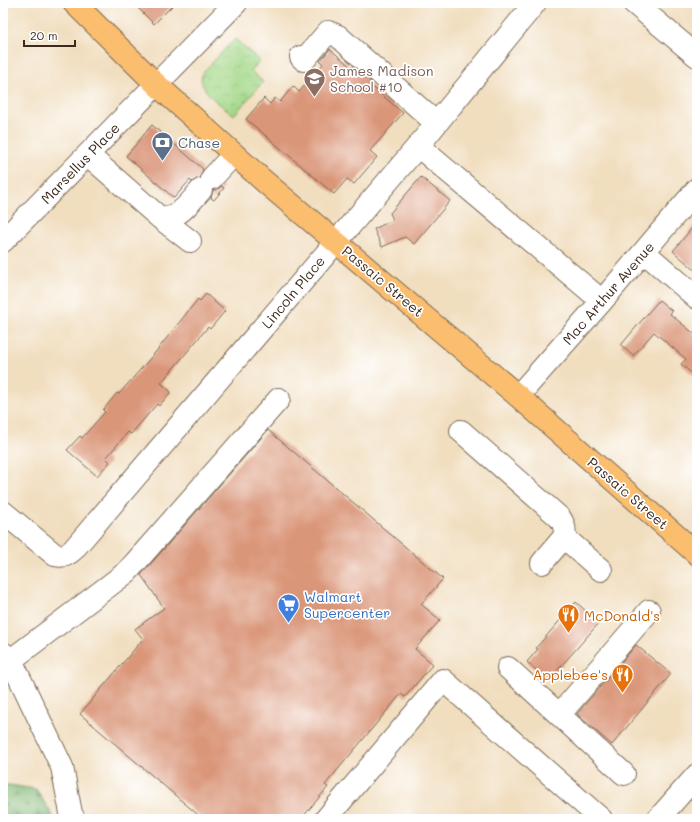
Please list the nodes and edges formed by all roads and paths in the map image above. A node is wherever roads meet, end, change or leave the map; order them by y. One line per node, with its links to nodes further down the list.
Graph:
1 (74, 3): 7 (main road, Passaic Street)
2 (236, 3): 7 (street, Marsellus Place)
3 (535, 3): 8 (street, Lincoln Place)
4 (634, 3): 5 (street)
5 (697, 56)
6 (301, 57): 8 (street)
7 (156, 84): 10 (main road, Passaic Street); 11 (street, Marsellus Place)
8 (436, 123): 9 (street, Lincoln Place)
9 (418, 146): 15 (street, Lincoln Place); 19 (street)
10 (234, 154): 13 (street); 15 (main road, Passaic Street)
11 (88, 155): 13 (street); 14 (street, Marsellus Place)
12 (697, 189): 17 (street, Mac Arthur Avenue)
13 (159, 217): 16 (street)
14 (3, 241)
15 (336, 241): 20 (main road, Passaic Street); 23 (street, Lincoln Place)
16 (190, 242)
17 (644, 252): 18 (street); 19 (street, Mac Arthur Avenue)
18 (697, 298)
19 (602, 302): 20 (street, Mac Arthur Avenue)
20 (518, 396): 25 (main road, Passaic Street)
21 (279, 399): 29 (street)
22 (461, 431): 24 (street)
23 (3, 512)
24 (564, 537): 26 (street); 27 (street)
25 (697, 554)
26 (542, 563)
27 (601, 570)
28 (649, 611): 31 (street)
29 (7, 656): 34 (street)
30 (508, 668): 31 (street)
31 (559, 715): 32 (street)
32 (624, 774)
33 (697, 775): 37 (street)
34 (74, 819)
35 (326, 819): 36 (street)
36 (600, 819)
37 (658, 819)

